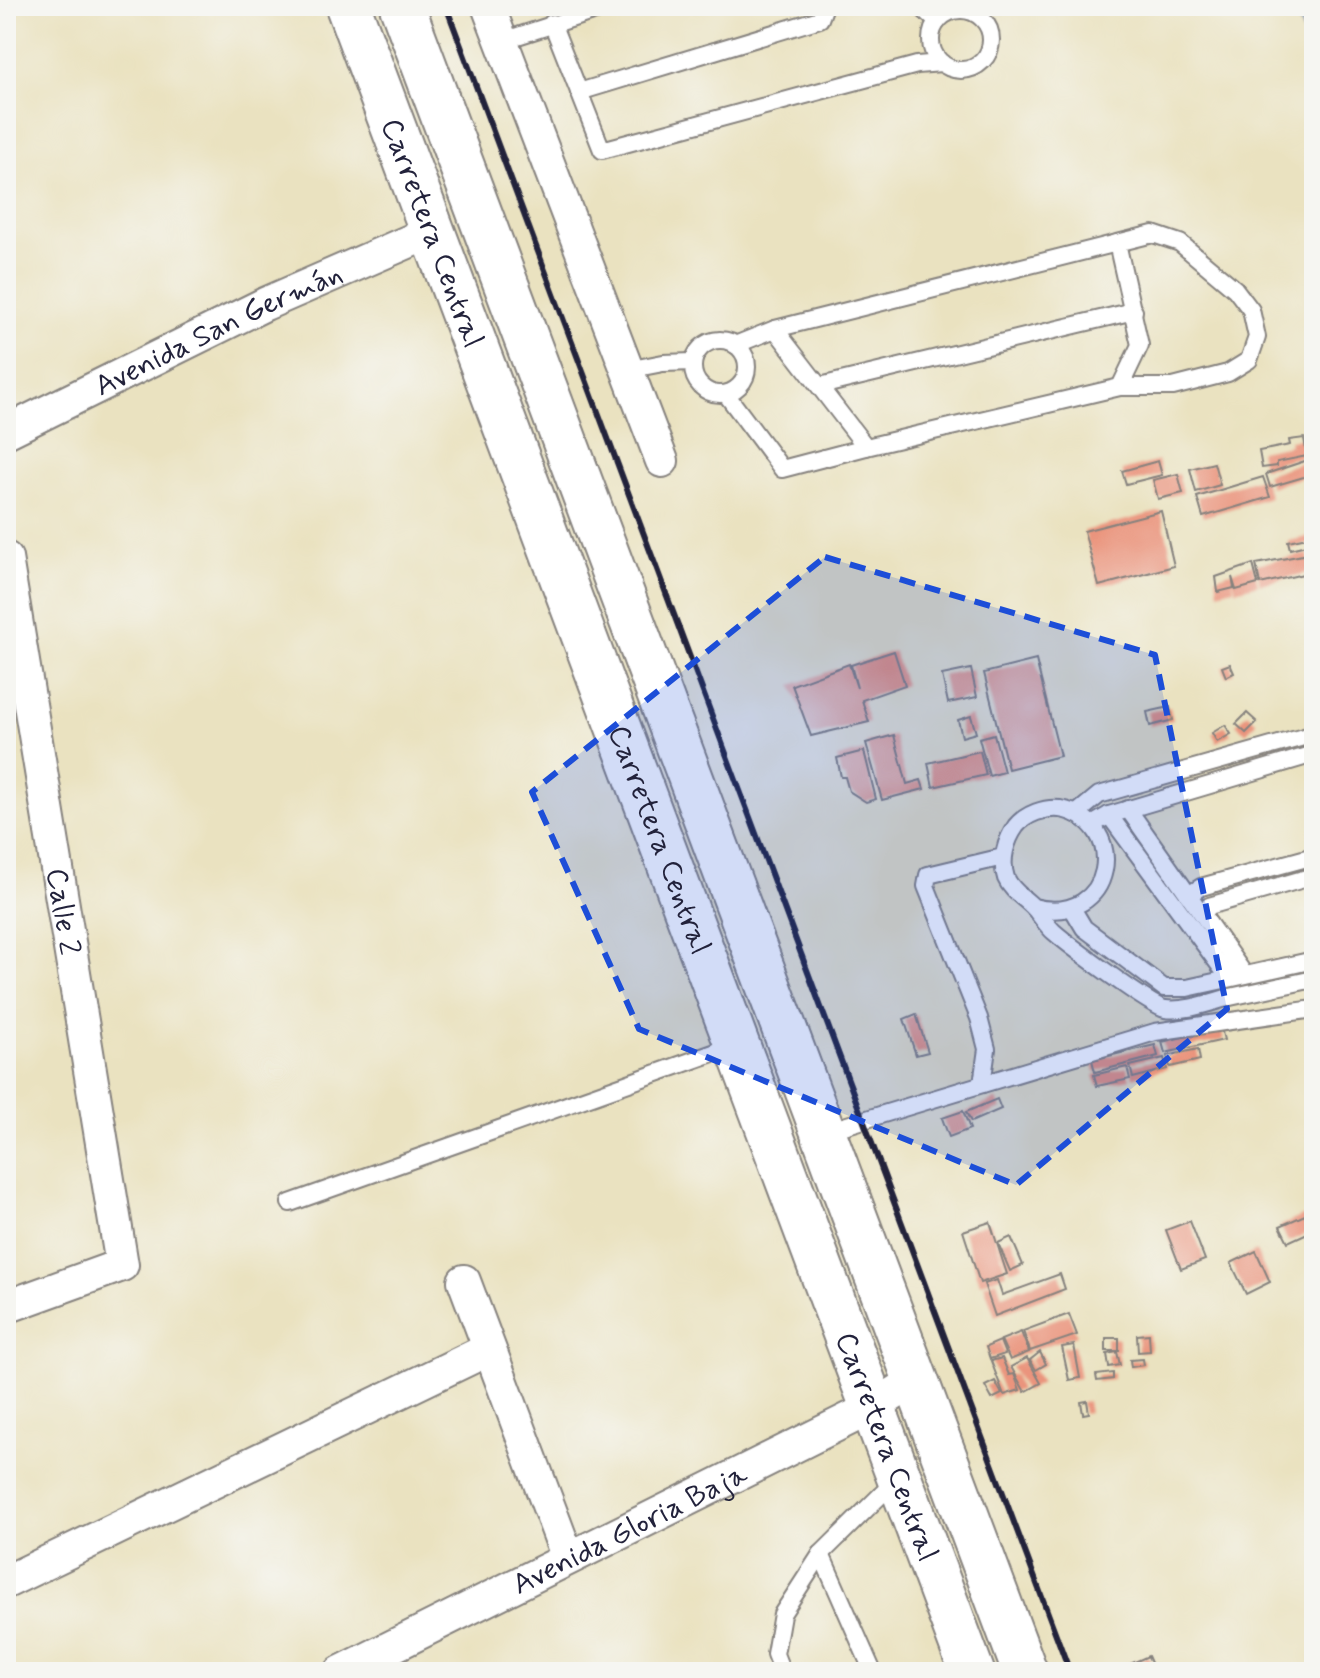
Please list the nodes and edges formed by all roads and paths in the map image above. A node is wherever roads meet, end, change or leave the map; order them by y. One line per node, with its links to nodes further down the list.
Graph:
1 (348, 6): 12 (highway, Carretera Central)
2 (402, 6): 46 (highway, Carretera Central)
3 (488, 6): 9 (street)
4 (611, 6): 8 (lane)
5 (825, 6): 11 (lane)
6 (920, 6): 7 (lane)
7 (937, 22): 10 (lane); 10 (lane)
8 (552, 23): 9 (lane); 11 (lane)
9 (502, 41): 18 (street)
10 (942, 63): 11 (lane)
11 (579, 92)
12 (433, 231): 22 (street, Avenida San Germán); 44 (highway, Carretera Central)
13 (1117, 243): 14 (lane); 15 (lane); 20 (lane)
14 (1134, 311): 19 (lane); 20 (lane)
15 (775, 329): 16 (lane); 19 (lane)
16 (735, 345): 17 (lane); 21 (lane)
17 (693, 362): 18 (lane); 21 (lane)
18 (627, 370): 24 (street)
19 (820, 386): 23 (lane)
20 (1120, 387): 23 (lane)
21 (726, 394): 23 (lane)
22 (6, 432)
23 (866, 447)
24 (662, 461)
25 (6, 558): 26 (street, Calle 2)
26 (18, 712): 49 (street, Calle 2)
27 (1314, 734): 30 (lane)
28 (1314, 754): 29 (lane)
29 (1128, 809): 31 (lane); 36 (lane)
30 (1076, 814): 32 (lane); 34 (lane)
31 (1109, 815): 32 (lane); 41 (lane)
32 (1092, 825): 38 (lane)
33 (1314, 856): 36 (lane)
34 (1003, 857): 37 (lane); 45 (lane)
35 (1314, 876): 39 (lane)
36 (1188, 895): 39 (lane)
37 (1033, 907): 38 (lane); 42 (lane)
38 (1072, 908): 41 (lane)
39 (1203, 915): 41 (lane)
40 (1314, 960): 41 (lane)
41 (1237, 976)
42 (1314, 979)
43 (1314, 1009): 45 (lane)
44 (737, 1044): 47 (lane); 52 (highway, Carretera Central)
45 (982, 1084): 46 (lane)
46 (823, 1132): 51 (highway, Carretera Central)
47 (290, 1203)
48 (464, 1281): 50 (street)
49 (6, 1307)
50 (489, 1349): 55 (street); 56 (street)
51 (916, 1380): 52 (street, Avenida Gloria Baja); 61 (highway, Carretera Central)
52 (873, 1407): 53 (highway, Carretera Central); 55 (street, Avenida Gloria Baja)
53 (899, 1477): 54 (lane); 60 (highway, Carretera Central)
54 (821, 1554): 58 (lane); 59 (lane)
55 (568, 1558): 57 (street, Avenida Gloria Baja)
56 (6, 1582)
57 (341, 1672)
58 (782, 1672)
59 (873, 1672)
60 (972, 1672)
61 (1025, 1672)

